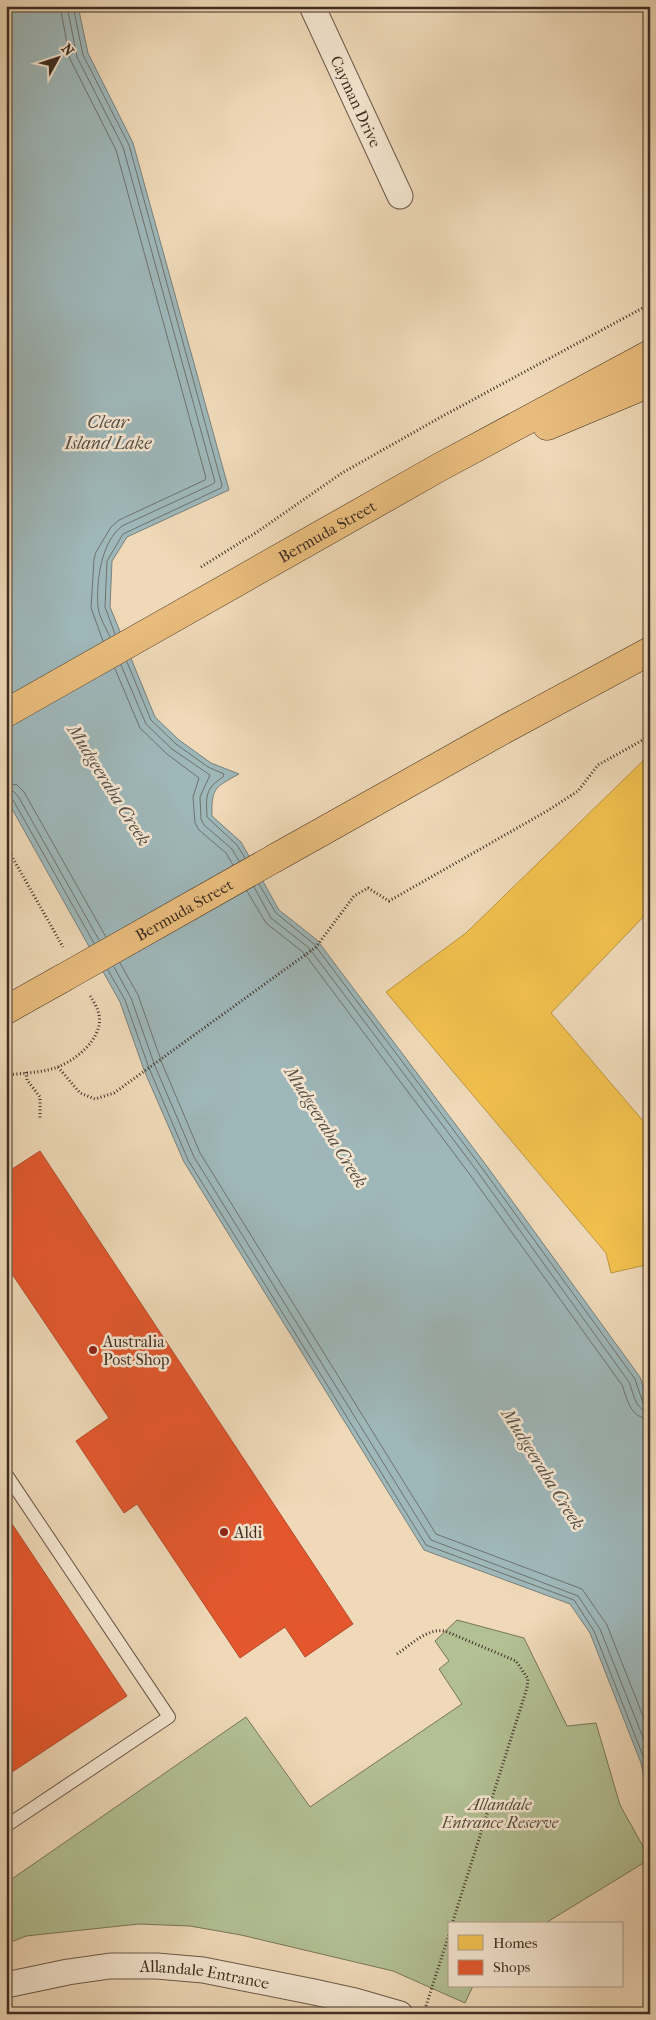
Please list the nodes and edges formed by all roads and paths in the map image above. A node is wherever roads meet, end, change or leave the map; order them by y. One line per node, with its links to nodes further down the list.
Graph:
1 (312, 6): 2 (street, Cayman Drive)
2 (400, 196)
3 (650, 304): 7 (path)
4 (650, 354): 6 (main road, Bermuda Street)
5 (650, 383): 6 (main road)
6 (440, 467): 9 (main road, Bermuda Street)
7 (200, 568)
8 (650, 651): 11 (main road, Bermuda Street, bridge)
9 (6, 713)
10 (650, 736): 12 (path)
11 (6, 1010)
12 (58, 1067)
13 (26, 1072): 14 (path)
14 (40, 1118)
15 (6, 1474): 17 (lane)
16 (397, 1654): 18 (path)
17 (6, 1826)
18 (453, 1922)
19 (448, 1936): 22 (path)
20 (6, 1985): 21 (street, Allandale Entrance)
21 (400, 2014)
22 (423, 2014)

